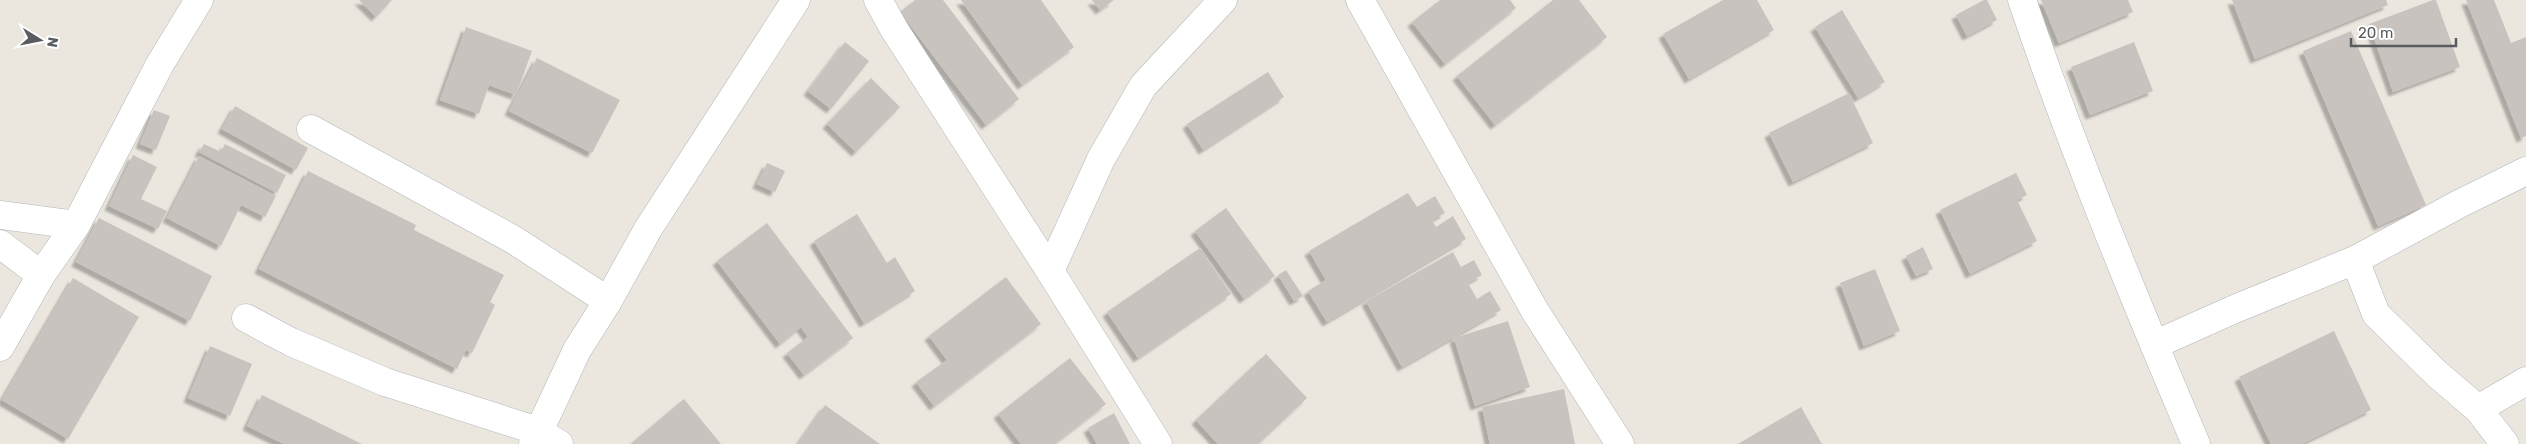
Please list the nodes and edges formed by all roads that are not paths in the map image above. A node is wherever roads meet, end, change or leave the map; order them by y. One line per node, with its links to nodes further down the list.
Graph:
1 (199, 0): 10 (street)
2 (796, 0): 15 (street)
3 (878, 0): 13 (street)
4 (1223, 0): 13 (street)
5 (1360, 0): 23 (street)
6 (2022, 0): 17 (street)
7 (311, 130): 15 (street)
8 (2526, 171): 12 (street)
9 (0, 215): 10 (street)
10 (76, 225): 14 (street)
11 (0, 244): 14 (street)
12 (2355, 260): 17 (street); 20 (street)
13 (1050, 271): 22 (street)
14 (40, 274): 18 (street)
15 (608, 301): 21 (street)
16 (246, 318): 21 (street)
17 (2154, 345): 24 (street)
18 (0, 347)
19 (2526, 381): 20 (street)
20 (2478, 409): 25 (street)
21 (543, 440)
22 (1158, 444)
23 (1620, 444)
24 (2196, 444)
25 (2504, 444)

